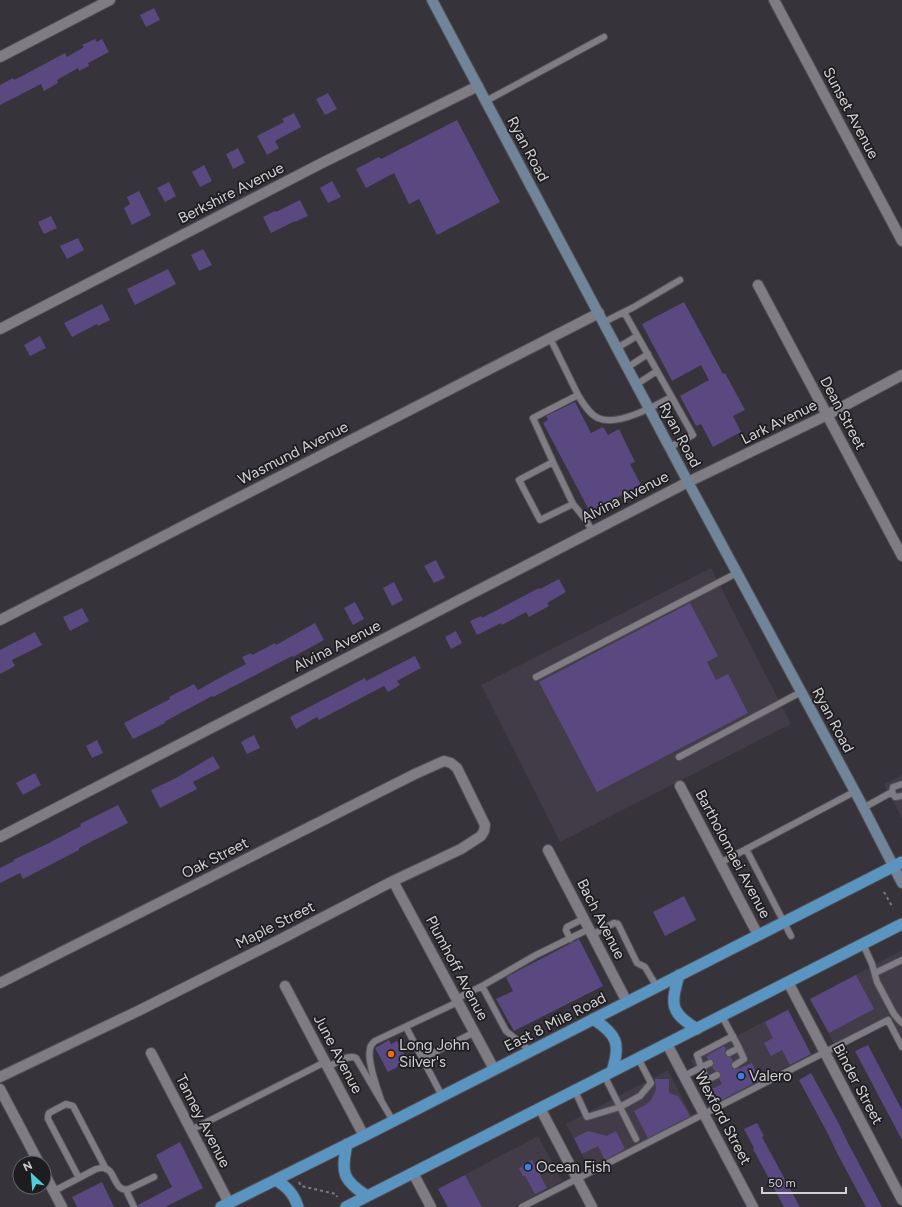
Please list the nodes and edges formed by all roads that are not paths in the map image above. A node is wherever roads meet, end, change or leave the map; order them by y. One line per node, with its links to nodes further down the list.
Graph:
1 (110, 0): 5 (street)
2 (432, 0): 6 (main road, Ryan Road)
3 (774, 0): 8 (street, Sunset Avenue)
4 (604, 38): 7 (lane)
5 (0, 58)
6 (478, 86): 7 (main road, Ryan Road); 13 (street, Berkshire Avenue)
7 (486, 101): 12 (main road, Ryan Road)
8 (902, 241)
9 (680, 280): 11 (lane)
10 (758, 285): 25 (street, Dean Street)
11 (624, 312): 12 (lane); 14 (lane)
12 (601, 318): 15 (street, Wasmund Avenue); 16 (main road, Ryan Road)
13 (0, 329)
14 (637, 336): 16 (lane); 17 (lane)
15 (550, 338): 22 (lane); 33 (street, Wasmund Avenue)
16 (617, 348): 18 (main road, Ryan Road)
17 (648, 354): 18 (lane); 19 (lane)
18 (628, 367): 21 (main road, Ryan Road)
19 (657, 372): 21 (lane); 23 (lane)
20 (902, 375): 25 (street, Lark Avenue)
21 (637, 384): 24 (main road, Ryan Road)
22 (578, 395): 24 (lane); 27 (lane)
23 (671, 397): 24 (lane); 26 (lane)
24 (650, 408): 26 (main road, Ryan Road)
25 (827, 415): 28 (street, Lark Avenue); 31 (street, Dean Street)
26 (670, 447): 28 (main road, Ryan Road)
27 (553, 462): 29 (lane); 29 (lane)
28 (688, 482): 30 (street, Alvina Avenue); 32 (main road, Ryan Road)
29 (573, 504): 30 (lane)
30 (592, 531): 44 (street, Alvina Avenue)
31 (902, 556)
32 (737, 573): 34 (lane); 35 (main road, Ryan Road)
33 (0, 620)
34 (536, 677)
35 (801, 692): 36 (lane); 40 (main road, Ryan Road)
36 (679, 758)
37 (444, 761): 49 (street, Maple Street); 63 (street, Oak Street)
38 (902, 784): 41 (lane)
39 (680, 786): 47 (street, Bartholomaei Avenue)
40 (854, 792): 43 (main road, Ryan Road); 45 (lane)
41 (892, 792): 42 (lane); 43 (lane)
42 (902, 796)
43 (863, 808): 48 (main road, Ryan Road)
44 (0, 837)
45 (746, 849): 47 (lane); 52 (lane)
46 (548, 850): 51 (street, Bach Avenue)
47 (720, 863): 55 (street, Bartholomaei Avenue)
48 (898, 864): 50 (main road, Ryan Road); 52 (highway, East 8 Mile Road)
49 (393, 881): 67 (street, Plumhoff Avenue); 93 (street, Maple Street)
50 (902, 883)
51 (583, 919): 54 (street, Bach Avenue); 57 (lane)
52 (784, 922): 55 (highway, East 8 Mile Road); 56 (lane)
53 (902, 924): 58 (highway)
54 (590, 932): 57 (lane); 66 (lane); 68 (street, Bach Avenue)
55 (758, 935): 61 (highway, East 8 Mile Road)
56 (791, 936)
57 (570, 938): 65 (lane)
58 (863, 944): 60 (lane); 62 (highway)
59 (902, 960): 60 (lane)
60 (875, 973): 71 (lane)
61 (679, 976): 66 (highway, East 8 Mile Road); 73 (highway)
62 (788, 982): 69 (highway); 80 (street, Binder Street)
63 (0, 983)
64 (285, 986): 87 (street, June Avenue)
65 (482, 986): 67 (lane); 79 (lane)
66 (657, 987): 68 (highway, East 8 Mile Road)
67 (457, 1000): 72 (lane); 74 (street, Plumhoff Avenue)
68 (626, 1002): 70 (highway, East 8 Mile Road)
69 (722, 1016): 73 (highway); 75 (lane)
70 (593, 1019): 79 (highway, East 8 Mile Road); 90 (highway)
71 (902, 1023)
72 (406, 1027): 83 (lane); 97 (lane)
73 (696, 1028): 76 (highway)
74 (475, 1032): 83 (lane); 89 (street, Plumhoff Avenue)
75 (733, 1036): 78 (lane); 88 (lane)
76 (667, 1044): 84 (highway); 92 (street, Wexford Street)
77 (902, 1047): 80 (lane)
78 (739, 1048): 82 (lane); 86 (lane)
79 (531, 1051): 89 (highway, East 8 Mile Road)
80 (824, 1052): 100 (lane); 117 (street, Binder Street)
81 (151, 1053): 102 (street, Tanney Avenue)
82 (729, 1053)
83 (423, 1058): 96 (lane)
84 (638, 1058): 90 (highway); 98 (lane)
85 (710, 1063): 88 (lane)
86 (735, 1064)
87 (327, 1065): 97 (lane); 102 (lane); 103 (street, June Avenue)
88 (701, 1067): 91 (lane); 92 (lane)
89 (494, 1069): 96 (highway, East 8 Mile Road)
90 (608, 1073): 95 (highway); 98 (lane)
91 (717, 1075)
92 (684, 1076): 100 (street, Wexford Street)
93 (0, 1077)
94 (0, 1089): 106 (street)
95 (575, 1090): 98 (lane); 99 (highway)
96 (442, 1096): 101 (highway, East 8 Mile Road)
97 (381, 1100): 101 (lane)
98 (620, 1107): 104 (lane)
99 (540, 1108): 108 (highway); 111 (street)
100 (704, 1115): 111 (lane); 126 (street, Wexford Street)
101 (393, 1121): 103 (highway, East 8 Mile Road)
102 (191, 1130): 118 (street, Tanney Avenue)
103 (364, 1136): 105 (highway, East 8 Mile Road)
104 (636, 1139)
105 (347, 1144): 112 (highway, East 8 Mile Road); 116 (highway)
106 (35, 1155)
107 (106, 1169): 110 (lane); 110 (lane); 114 (lane)
108 (413, 1173): 116 (highway); 123 (street)
109 (154, 1177): 114 (lane)
110 (79, 1178): 115 (lane)
111 (578, 1179): 124 (lane); 125 (street)
112 (276, 1180): 118 (highway, East 8 Mile Road); 121 (highway)
113 (52, 1187): 115 (street)
114 (126, 1190): 120 (lane)
115 (54, 1191): 119 (street)
116 (367, 1196): 122 (highway)
117 (902, 1200)
118 (225, 1205)
119 (62, 1207)
120 (134, 1207)
121 (298, 1207)
122 (346, 1207)
123 (431, 1207)
124 (522, 1207)
125 (592, 1207)
126 (752, 1207)

